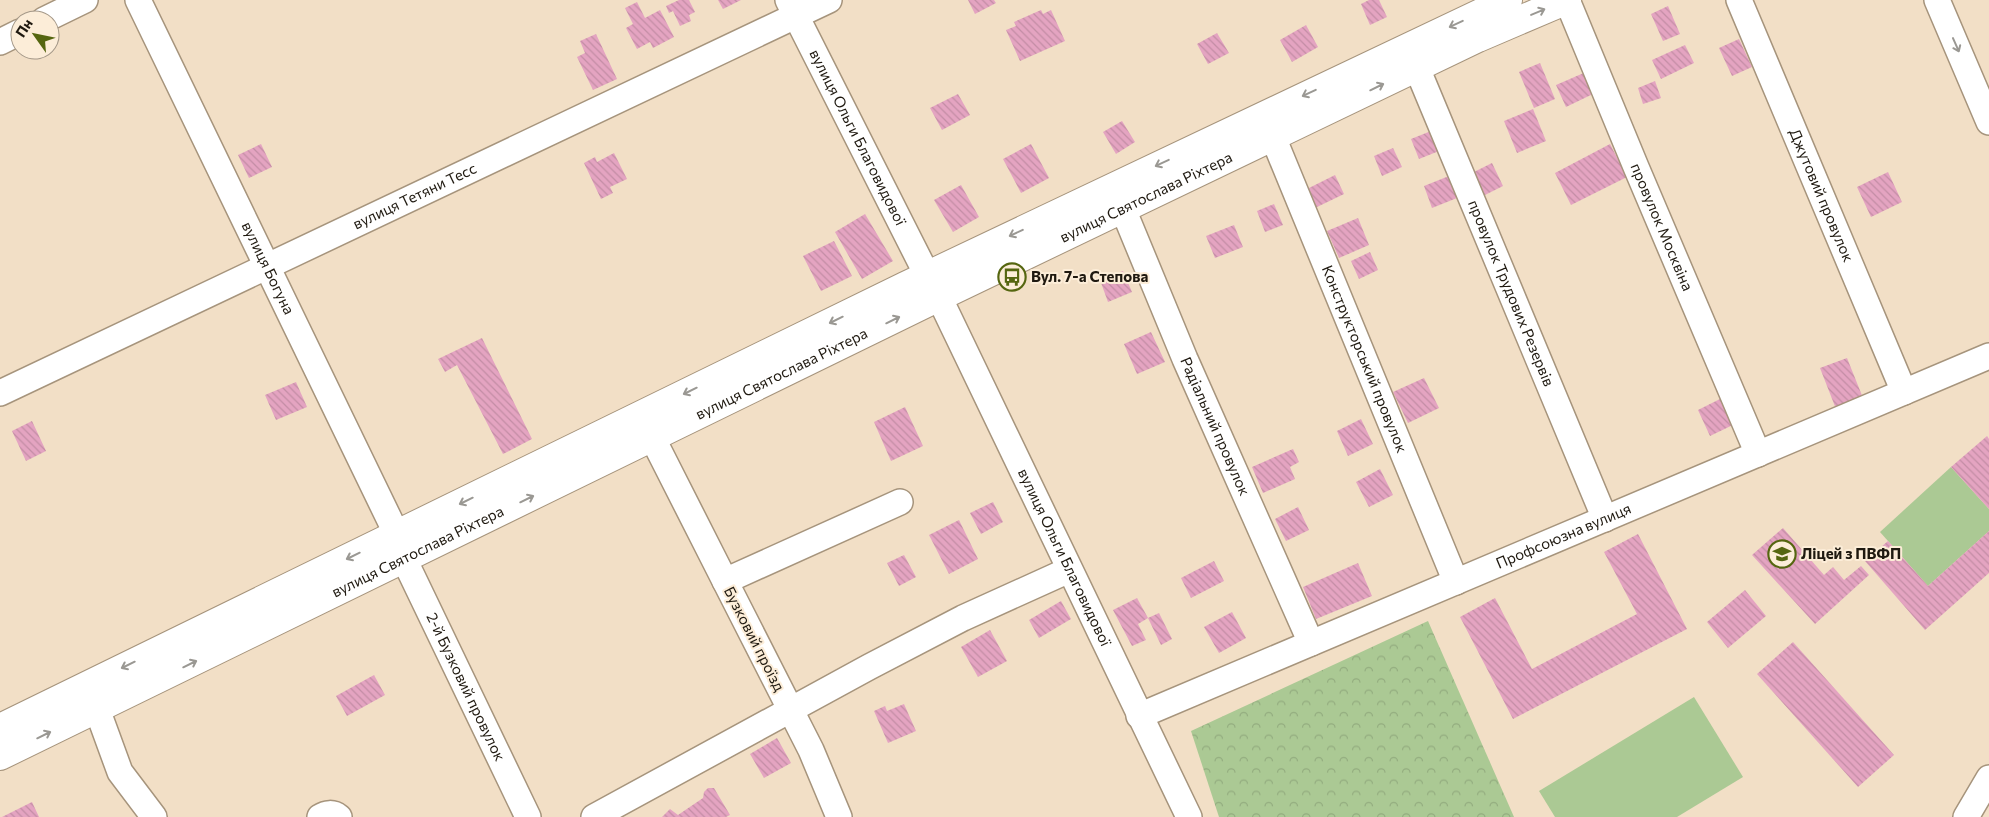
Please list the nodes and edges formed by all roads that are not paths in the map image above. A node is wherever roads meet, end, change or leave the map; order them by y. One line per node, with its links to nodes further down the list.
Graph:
1 (85, 0): 9 (street)
2 (138, 0): 14 (street, вулиця Богуна)
3 (830, 0): 8 (street, вулиця Тетяни Тесс)
4 (1567, 0): 7 (main road, вулиця Святослава Ріхтера, one-way to 4); 20 (street, провулок Москвіна)
5 (1739, 0): 17 (street, Джутовий провулок)
6 (1937, 0): 11 (street, one-way to 11)
7 (1504, 7): 10 (main road, вулиця Святослава Ріхтера); 15 (main road, вулиця Святослава Ріхтера, one-way to 15)
8 (792, 8): 14 (street, вулиця Тетяни Тесс); 15 (street, вулиця Ольги Благовидової)
9 (60, 12)
10 (1417, 68): 12 (main road, вулиця Святослава Ріхтера, one-way to 10); 22 (street, провулок Трудових Резервів)
11 (1989, 122)
12 (1273, 136): 13 (main road, вулиця Святослава Ріхтера); 26 (street, Конструкторський провулок)
13 (1123, 209): 15 (main road, вулиця Святослава Ріхтера); 27 (street, Радіальний провулок)
14 (267, 266): 18 (street, вулиця Тетяни Тесс); 23 (street, вулиця Богуна)
15 (933, 286): 19 (main road, вулиця Святослава Ріхтера, one-way to 15); 23 (main road, вулиця Святослава Ріхтера, one-way to 23); 24 (street, вулиця Ольги Благовидової)
16 (1989, 356): 17 (street, Профсоюзна вулиця)
17 (1904, 392): 20 (street, Профсоюзна вулиця)
18 (0, 393)
19 (652, 437): 23 (main road, вулиця Святослава Ріхтера, one-way to 19); 25 (street)
20 (1758, 454): 22 (street, Профсоюзна вулиця)
21 (900, 502): 25 (street, Бузковий проїзд)
22 (1605, 519): 26 (street, Профсоюзна вулиця)
23 (401, 547): 29 (main road, вулиця Святослава Ріхтера, one-way to 23); 31 (main road, вулиця Святослава Ріхтера, one-way to 31); 37 (street, 2-й Бузковий провулок)
24 (1069, 570): 28 (street); 30 (street, вулиця Ольги Благовидової)
25 (725, 581): 28 (street, Бузковий проїзд)
26 (1456, 582): 27 (street, Профсоюзна вулиця)
27 (1311, 643): 30 (street, Профсоюзна вулиця)
28 (789, 708): 38 (street); 39 (street, Бузковий проїзд)
29 (97, 709): 32 (main road, вулиця Святослава Ріхтера, one-way to 29); 34 (street)
30 (1138, 716): 40 (street, вулиця Ольги Благовидової)
31 (0, 728)
32 (0, 756)
33 (1989, 778): 41 (street)
34 (154, 817)
35 (320, 817): 36 (street)
36 (339, 817)
37 (528, 817)
38 (594, 817)
39 (839, 817)
40 (1188, 817)
41 (1966, 817)

